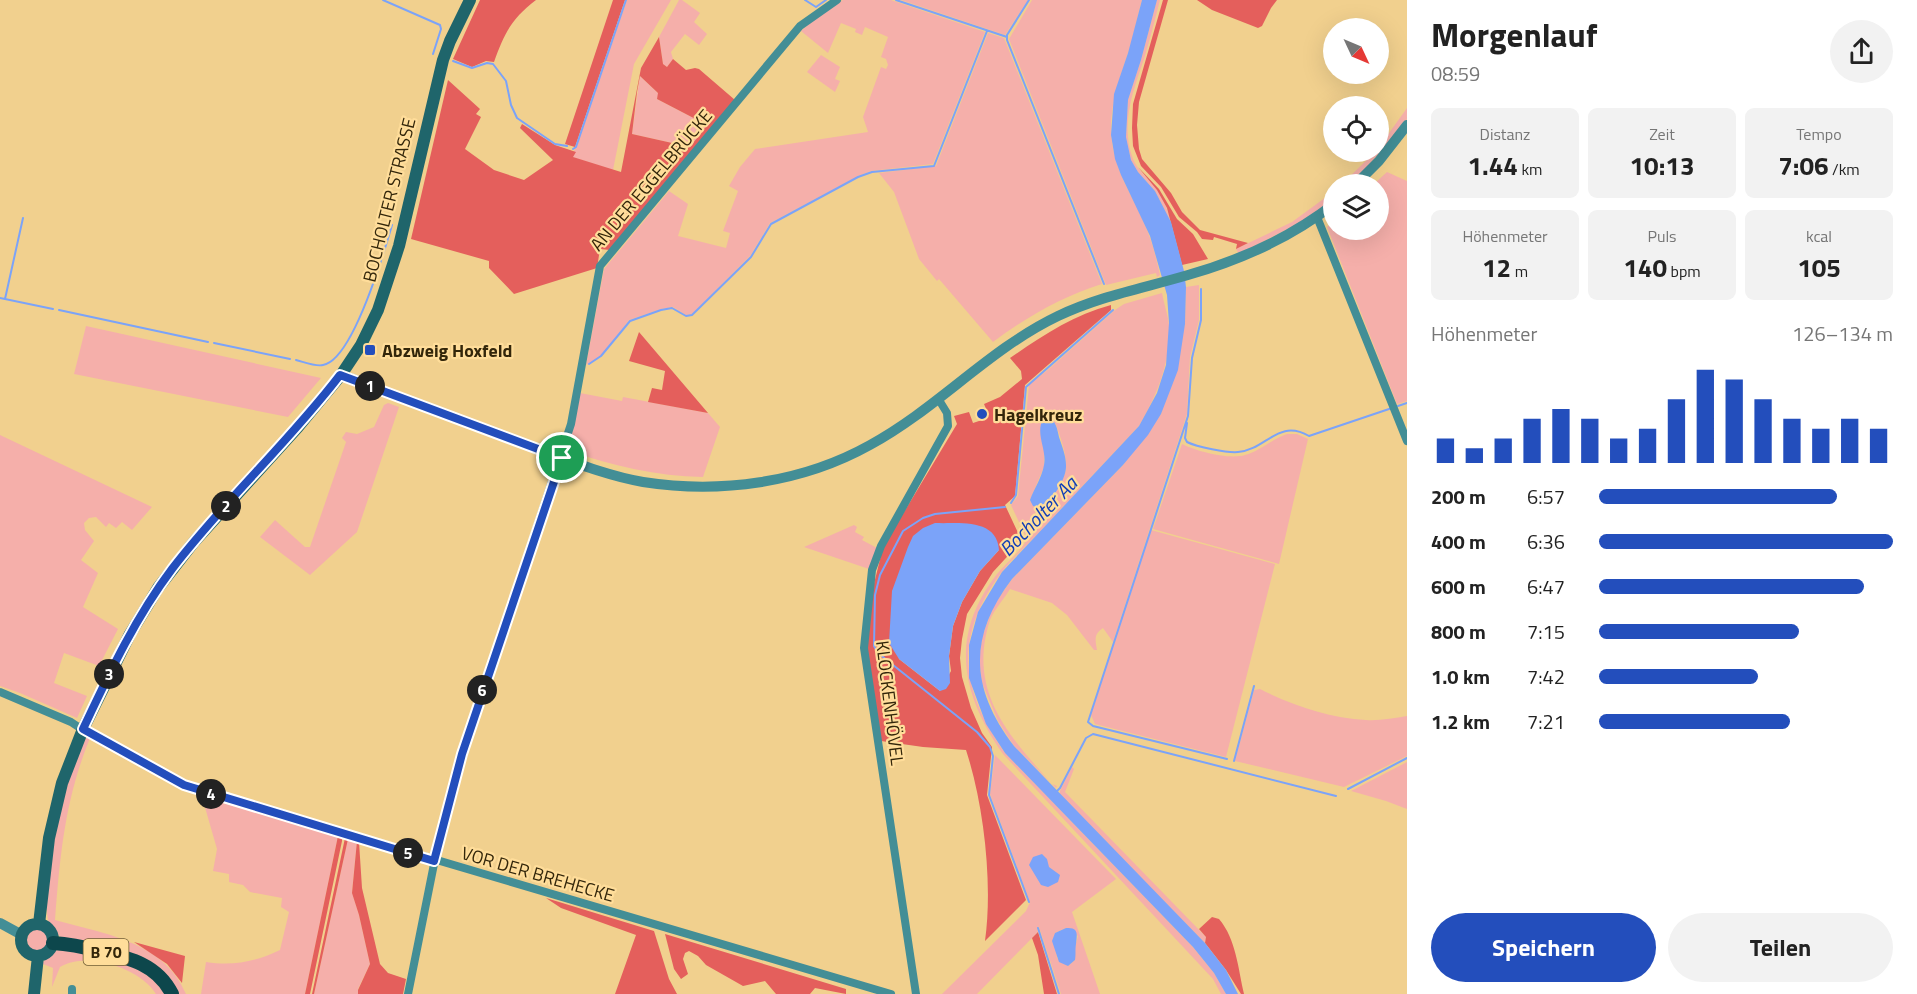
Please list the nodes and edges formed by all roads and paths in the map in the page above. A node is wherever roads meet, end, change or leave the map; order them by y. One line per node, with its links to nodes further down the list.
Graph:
1 (470, 0): 7 (main road, BOCHOLTER STRASSE)
2 (837, 0): 10 (street, AN DER EGGELBRÜCKE)
3 (1407, 125): 4 (street)
4 (1366, 174)
5 (1323, 212): 6 (street)
6 (1317, 217): 8 (street); 9 (street)
7 (340, 375): 10 (street); 12 (main road, BOCHOLTER STRASSE)
8 (939, 400): 10 (street); 23 (street, KLOCKENHÖVEL)
9 (1407, 441)
10 (562, 458): 13 (street, AN DER EGGELBRÜCKE)
11 (0, 692): 12 (street, VOR DER BREHECKE)
12 (83, 729): 13 (street, VOR DER BREHECKE); 15 (main road, BOCHOLTER STRASSE)
13 (434, 861): 21 (street, AN DER EGGELBRÜCKE); 22 (street, VOR DER BREHECKE)
14 (0, 923): 16 (street)
15 (39, 924): 16 (main road); 17 (main road)
16 (22, 935): 18 (main road)
17 (53, 943): 18 (main road); 20 (main road, B 70)
18 (38, 956): 19 (main road)
19 (34, 994)
20 (172, 994)
21 (408, 994)
22 (891, 994)
23 (916, 994)

